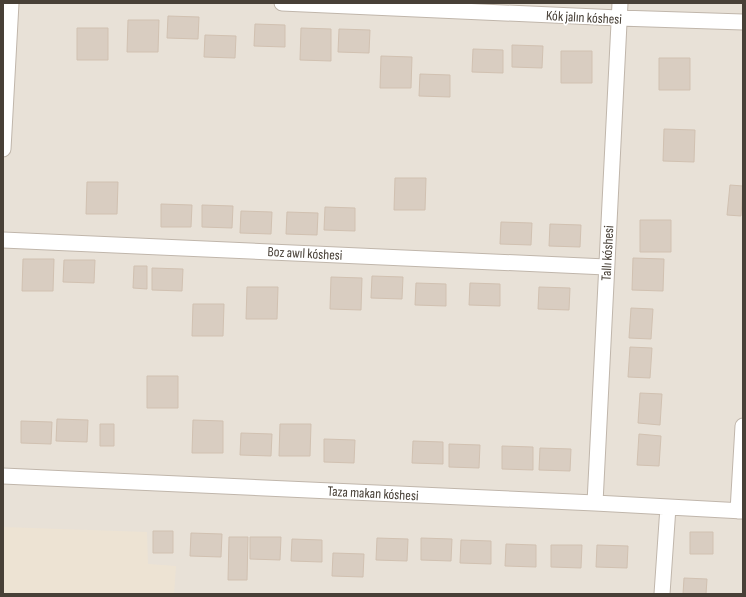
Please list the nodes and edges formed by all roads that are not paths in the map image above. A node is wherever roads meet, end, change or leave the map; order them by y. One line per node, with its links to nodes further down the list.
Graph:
1 (10, 3): 6 (street)
2 (282, 3): 4 (street, Kók jalın kóshesi)
3 (620, 3): 4 (street, Tallı kóshesi)
4 (619, 18): 5 (street, Kók jalın kóshesi); 8 (street, Tallı kóshesi)
5 (743, 22)
6 (3, 150)
7 (3, 240): 8 (street, Boz awıl kóshesi)
8 (606, 267): 11 (street, Tallı kóshesi)
9 (743, 426): 13 (street)
10 (3, 476): 11 (street, Taza makan kóshesi)
11 (595, 503): 12 (street, Taza makan kóshesi)
12 (668, 507): 13 (street, Taza makan kóshesi); 14 (street)
13 (740, 511)
14 (662, 594)

